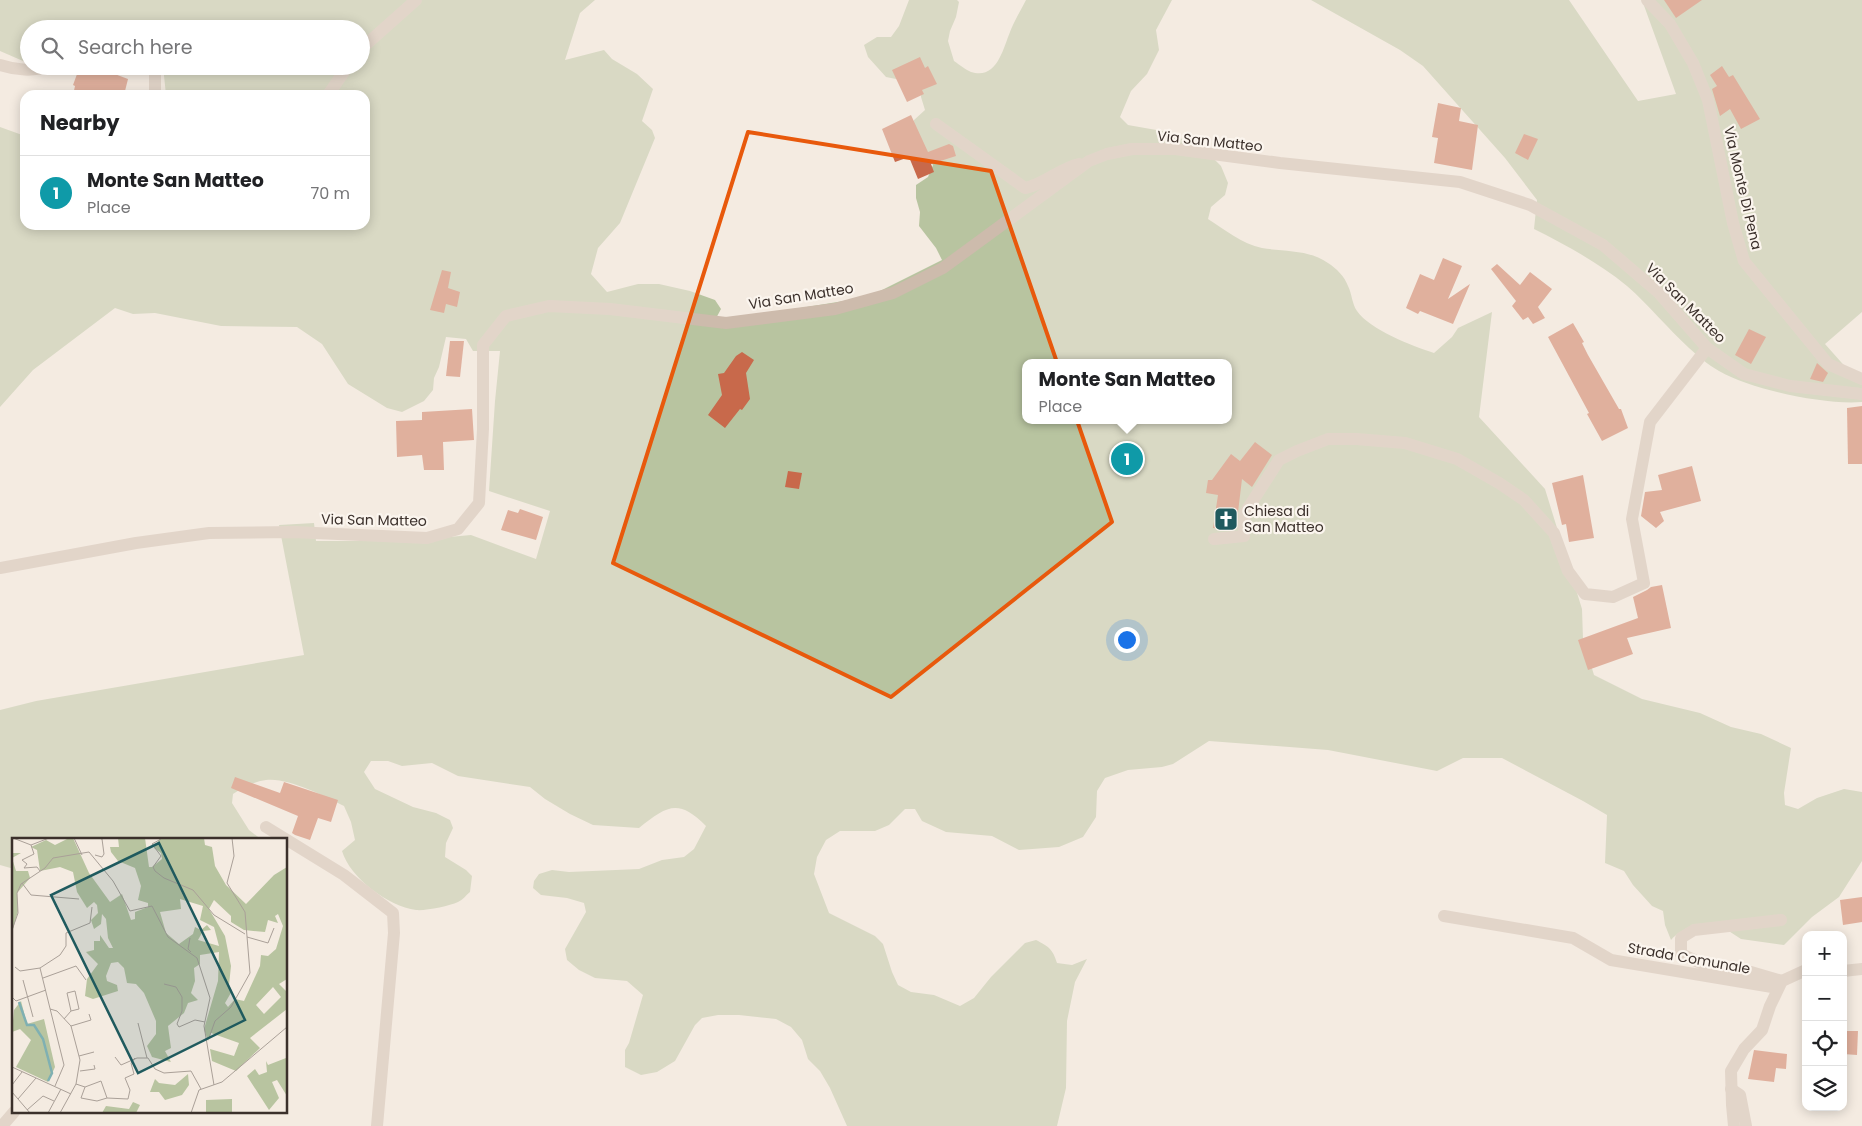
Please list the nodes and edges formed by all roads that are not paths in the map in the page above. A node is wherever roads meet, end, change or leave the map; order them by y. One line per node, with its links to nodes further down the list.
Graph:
1 (416, 0): 3 (street)
2 (1648, 0): 13 (street, Via Monte Di Pena)
3 (370, 41)
4 (0, 66): 5 (street)
5 (20, 69)
6 (155, 75): 8 (street)
7 (342, 75): 9 (street)
8 (155, 90)
9 (331, 90)
10 (936, 124): 11 (street)
11 (1088, 161): 12 (street, Via San Matteo); 16 (street, Via San Matteo)
12 (1706, 348): 14 (street, Via San Matteo); 15 (street)
13 (1862, 379)
14 (1862, 394)
15 (1214, 539)
16 (0, 568)
17 (266, 827): 18 (street)
18 (284, 838)
19 (288, 841): 29 (street)
20 (1444, 916): 25 (street, Strada Comunale)
21 (1781, 920): 25 (street)
22 (1862, 968): 23 (street)
23 (1847, 970)
24 (1802, 972): 25 (street)
25 (1780, 985): 26 (street)
26 (1731, 1089): 30 (street); 31 (street)
27 (12, 1114): 28 (street)
28 (2, 1126)
29 (376, 1126)
30 (1734, 1126)
31 (1746, 1126)

